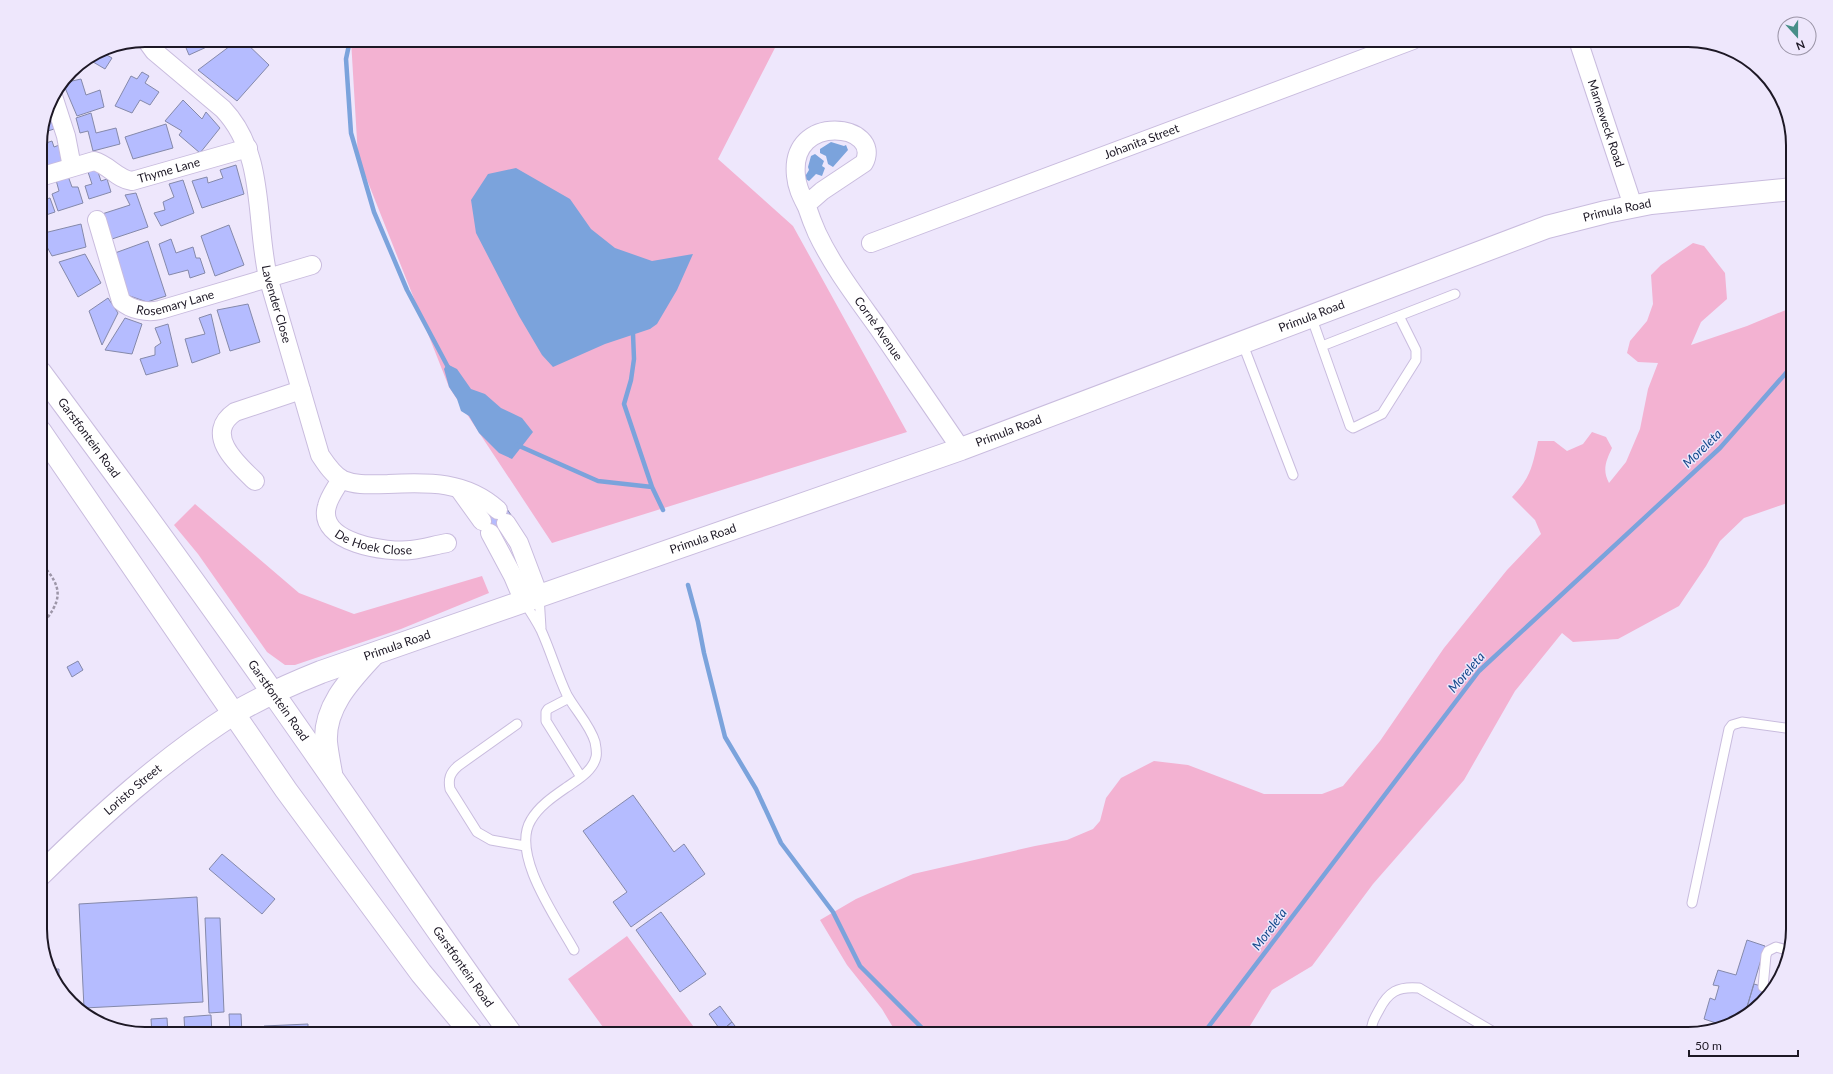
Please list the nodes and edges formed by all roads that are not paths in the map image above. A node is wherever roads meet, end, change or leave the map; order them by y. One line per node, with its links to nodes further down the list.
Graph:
1 (151, 47): 5 (street, Lavender Close)
2 (1394, 47): 12 (street, Johanita Street)
3 (1580, 47): 10 (street, Marneweck Road)
4 (56, 105): 6 (street)
5 (248, 148): 6 (street, Thyme Lane); 14 (street, Lavender Close)
6 (72, 167): 7 (street, Thyme Lane)
7 (47, 175)
8 (1786, 190): 10 (street, Primula Road)
9 (806, 205): 9 (street, Cornè Avenue); 23 (street, Cornè Avenue)
10 (1633, 206): 16 (street, Primula Road)
11 (97, 220): 14 (street, Rosemary Lane)
12 (871, 243)
13 (312, 264): 14 (street, Rosemary Lane)
14 (268, 277): 21 (street, Lavender Close)
15 (1455, 294): 17 (lane)
16 (1311, 316): 18 (street, Primula Road); 19 (lane)
17 (1399, 316): 19 (lane); 19 (lane)
18 (1242, 342): 23 (street, Primula Road); 24 (lane)
19 (1322, 346)
20 (47, 382): 34 (street, Garstfontein Road)
21 (301, 390): 25 (street, Lavender Close); 26 (street)
22 (47, 441): 36 (street)
23 (961, 449): 31 (street, Primula Road)
24 (1293, 475)
25 (341, 479): 27 (street, Lavender Close); 28 (street, De Hoek Close)
26 (255, 481)
27 (459, 488): 29 (street, Lavender Close); 30 (street)
28 (448, 543)
29 (524, 556): 30 (lane); 31 (street, Lavender Close)
30 (506, 562): 31 (street)
31 (532, 599): 32 (lane); 32 (lane); 33 (street, Primula Road)
32 (541, 629): 35 (lane)
33 (373, 655): 34 (street, Primula Road); 39 (street)
34 (272, 693): 36 (street, Primula Road); 39 (street, Garstfontein Road)
35 (569, 698): 40 (lane); 40 (lane)
36 (234, 714): 42 (street, Loristo Street); 47 (street)
37 (517, 724): 41 (lane)
38 (1786, 728): 43 (lane)
39 (331, 777): 48 (street, Garstfontein Road)
40 (581, 777): 41 (lane)
41 (525, 846): 45 (lane)
42 (47, 868)
43 (1692, 903)
44 (1784, 949): 46 (lane)
45 (574, 950)
46 (1763, 986)
47 (466, 1027)
48 (506, 1027)
49 (1371, 1027): 50 (lane)
50 (1485, 1027)

